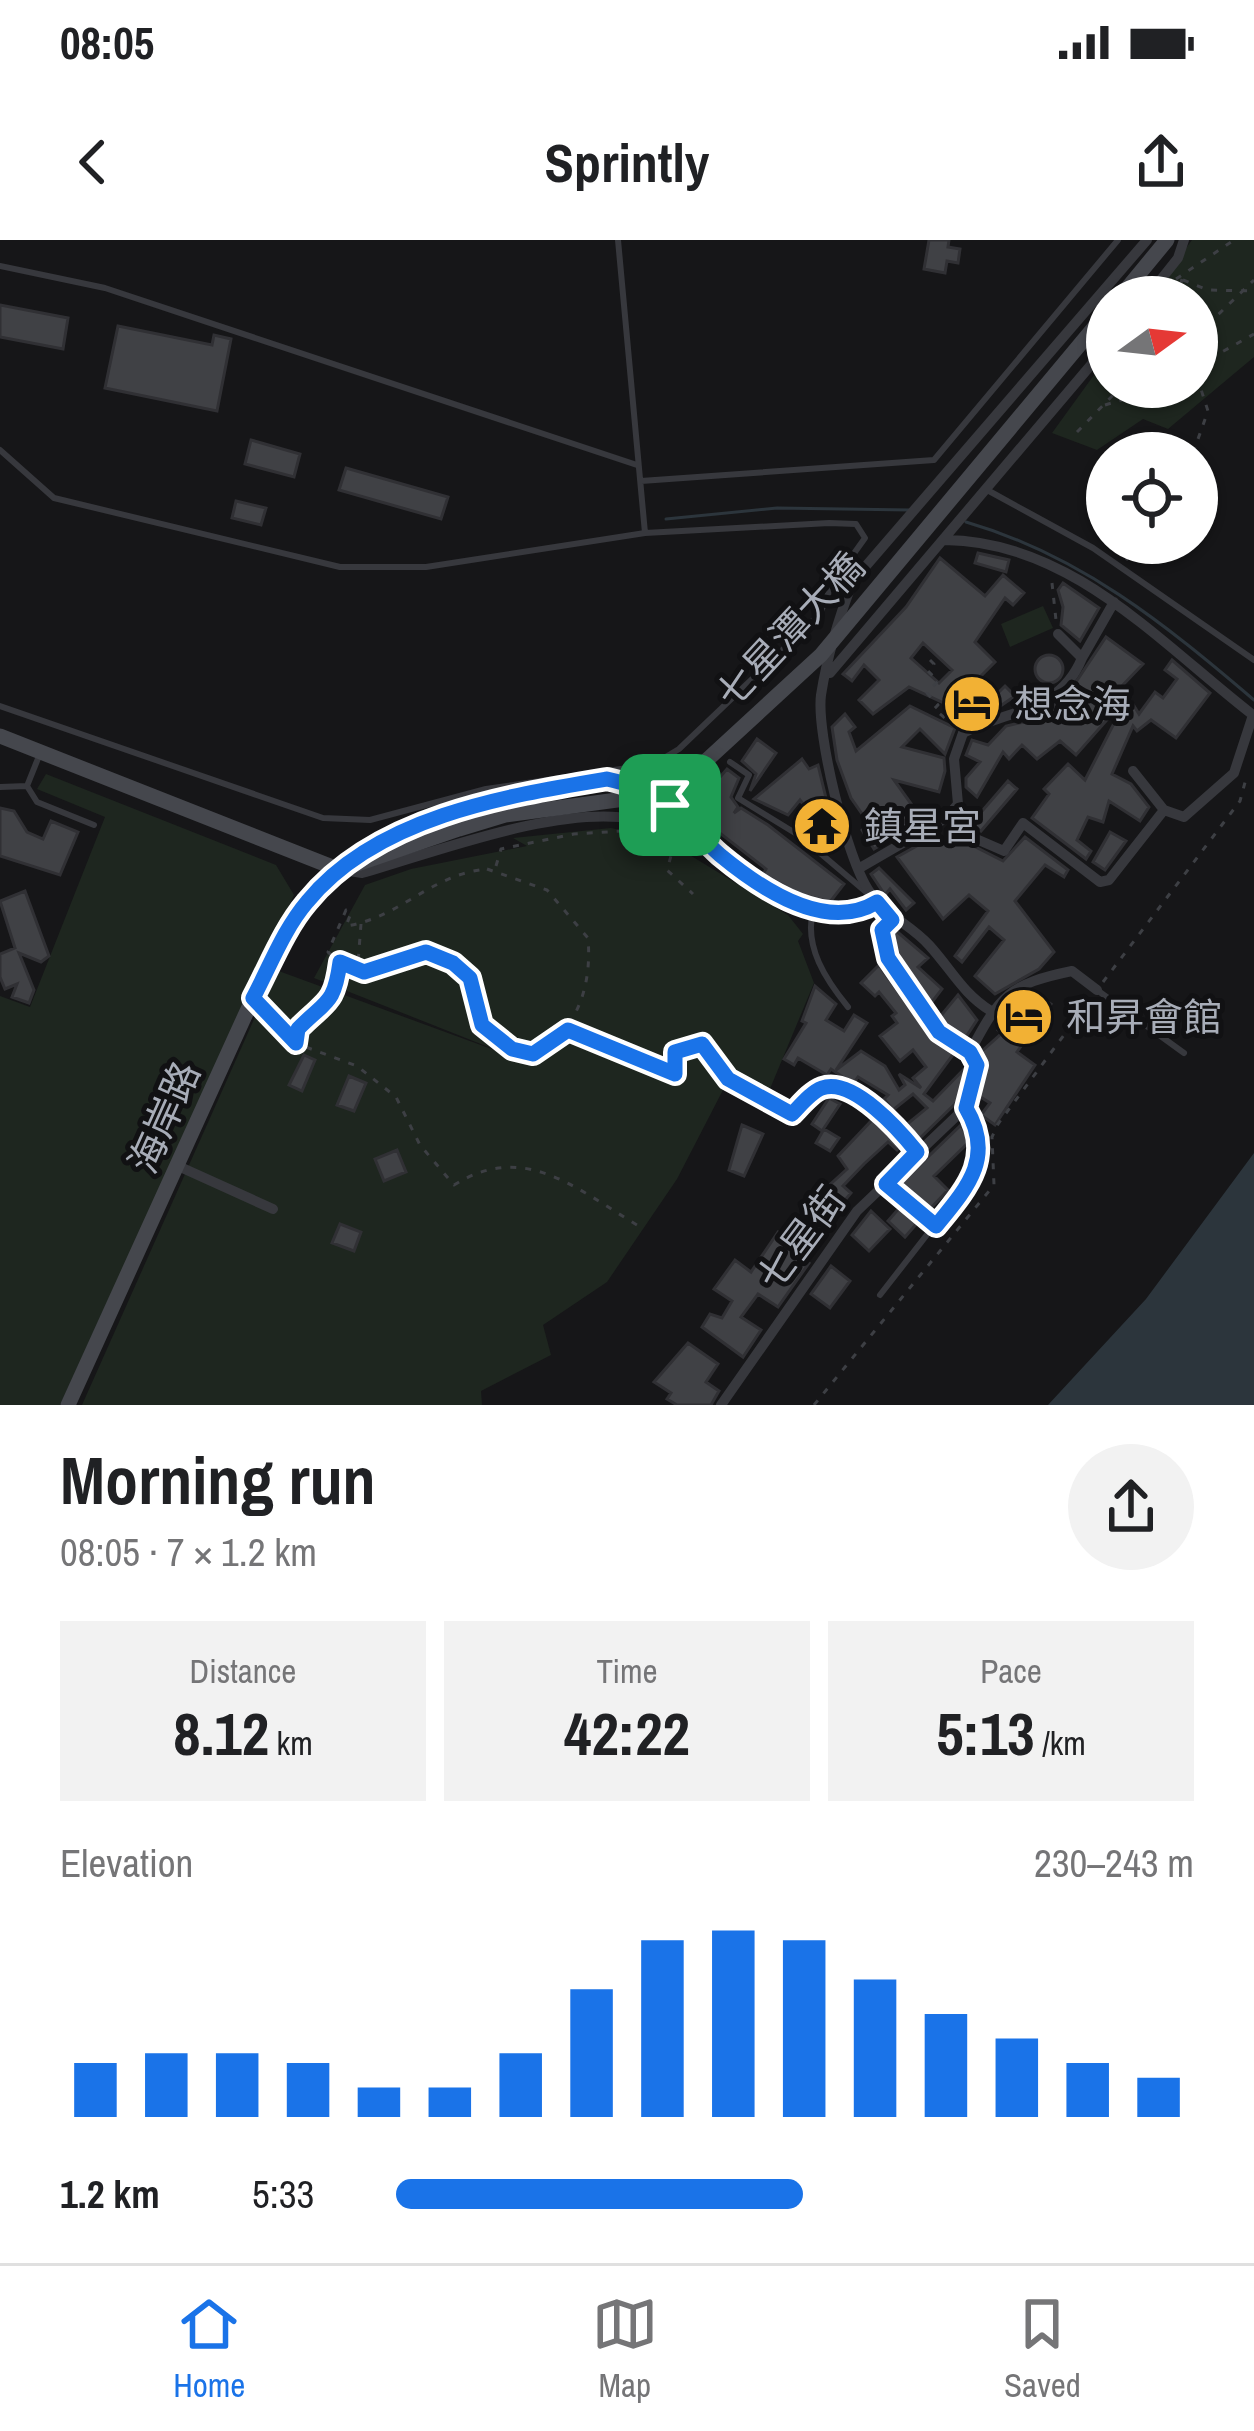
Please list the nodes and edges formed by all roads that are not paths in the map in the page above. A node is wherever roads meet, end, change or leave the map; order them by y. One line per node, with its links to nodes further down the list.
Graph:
1 (618, 240): 12 (lane)
2 (1118, 240): 13 (lane)
3 (1147, 240): 21 (street)
4 (1168, 240): 7 (main road)
5 (1184, 240): 8 (street)
6 (0, 266): 12 (lane)
7 (1138, 276)
8 (1164, 276)
9 (1086, 337): 34 (main road, 七星潭大橋)
10 (1086, 372): 14 (street)
11 (0, 450): 15 (lane)
12 (637, 466): 13 (lane)
13 (641, 481): 15 (lane)
14 (989, 490): 16 (street); 20 (lane)
15 (645, 533): 22 (lane)
16 (949, 535): 17 (street); 21 (street)
17 (1114, 602): 19 (street); 29 (street)
18 (1058, 634): 19 (street)
19 (1082, 658): 30 (street)
20 (1254, 660)
21 (830, 674): 33 (street)
22 (0, 706)
23 (0, 736): 24 (main road)
24 (40, 752): 27 (lane); 34 (main road)
25 (730, 762): 35 (lane)
26 (1133, 771): 29 (street)
27 (27, 786): 28 (lane); 31 (lane)
28 (0, 787)
29 (1164, 810): 30 (street)
30 (946, 818): 33 (street)
31 (94, 825)
32 (707, 842): 34 (street); 34 (street); 36 (street)
33 (859, 869): 35 (street)
34 (340, 870): 46 (main road, 海岸路)
35 (877, 902): 36 (street); 37 (street)
36 (813, 910): 39 (lane)
37 (892, 920): 40 (street); 41 (lane)
38 (1097, 990): 40 (street); 42 (lane)
39 (848, 1007)
40 (992, 1011): 41 (street)
41 (970, 1052): 43 (street)
42 (1184, 1053)
43 (966, 1108): 45 (street, 七星街); 49 (lane)
44 (792, 1114): 45 (lane)
45 (917, 1152): 47 (street, 七星街)
46 (178, 1166): 48 (street); 51 (main road, 海岸路)
47 (886, 1184): 49 (lane); 52 (street, 七星街)
48 (273, 1209)
49 (936, 1226): 50 (lane)
50 (880, 1295)
51 (68, 1405)
52 (721, 1405)

